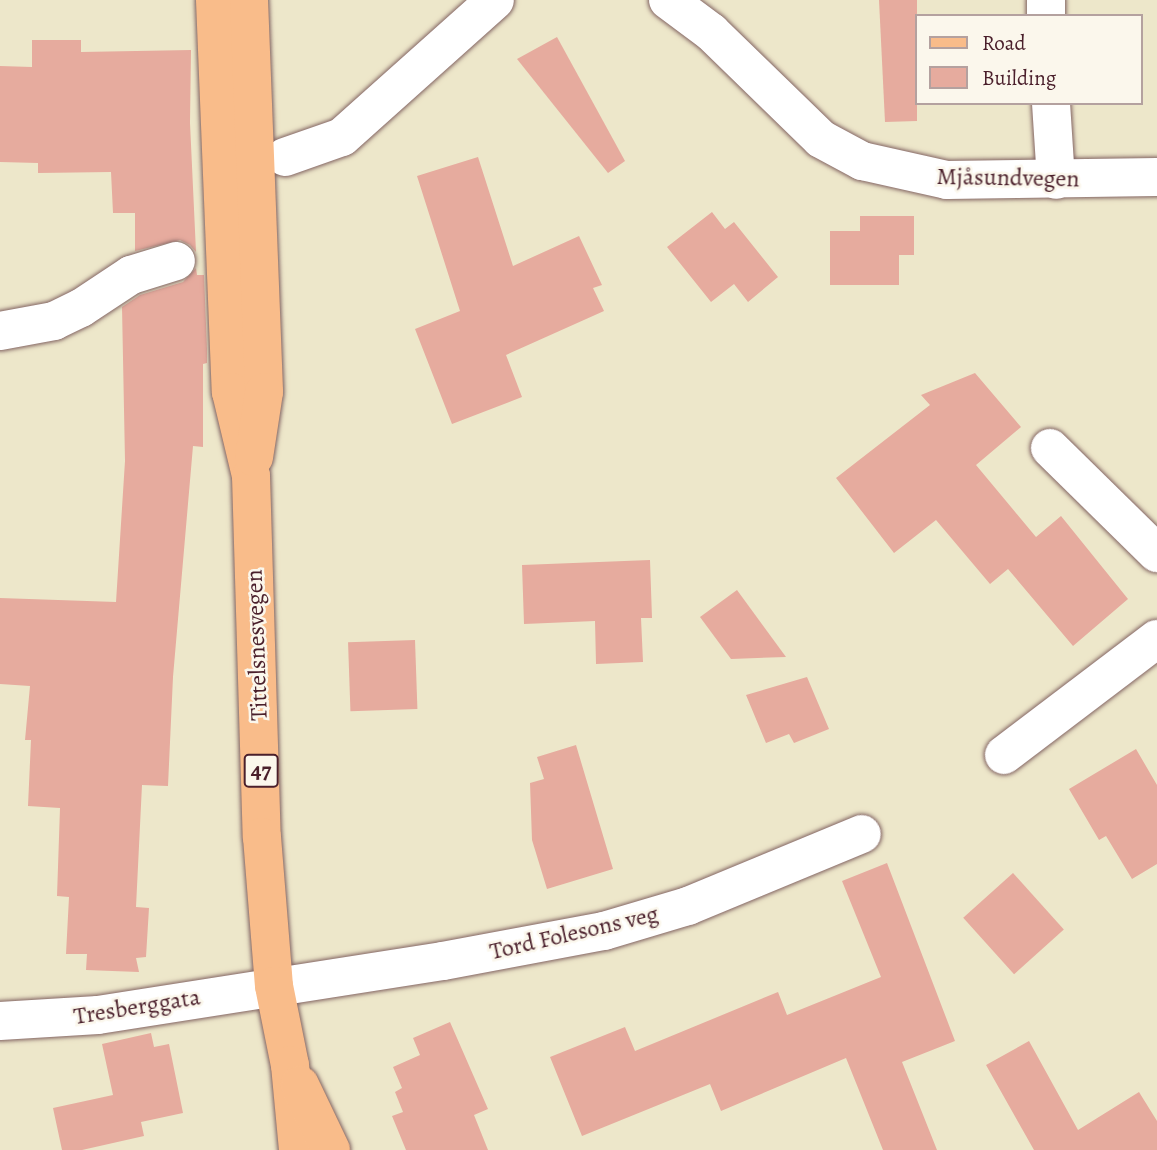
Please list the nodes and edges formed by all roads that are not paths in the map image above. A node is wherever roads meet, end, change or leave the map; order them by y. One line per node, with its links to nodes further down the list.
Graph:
1 (215, 0): 12 (main road, Tittelsnesvegen / 47)
2 (249, 0): 12 (main road, Tittelsnesvegen / 47)
3 (495, 0): 6 (street)
4 (668, 0): 8 (street, Mjåsundvegen)
5 (1051, 105): 8 (street)
6 (285, 157)
7 (1157, 177): 8 (street, Mjåsundvegen)
8 (1056, 180)
9 (176, 261): 10 (street)
10 (0, 331)
11 (1050, 448): 13 (street)
12 (251, 476): 17 (main road, Tittelsnesvegen / 47)
13 (1157, 553)
14 (1157, 639): 15 (street)
15 (1004, 755)
16 (862, 834): 17 (street, Tord Folesons veg)
17 (274, 986): 18 (street, Tresberggata); 19 (main road, Tittelsnesvegen / 47)
18 (0, 1021)
19 (289, 1065): 20 (main road, 47); 21 (main road, 47)
20 (298, 1150)
21 (331, 1150)

